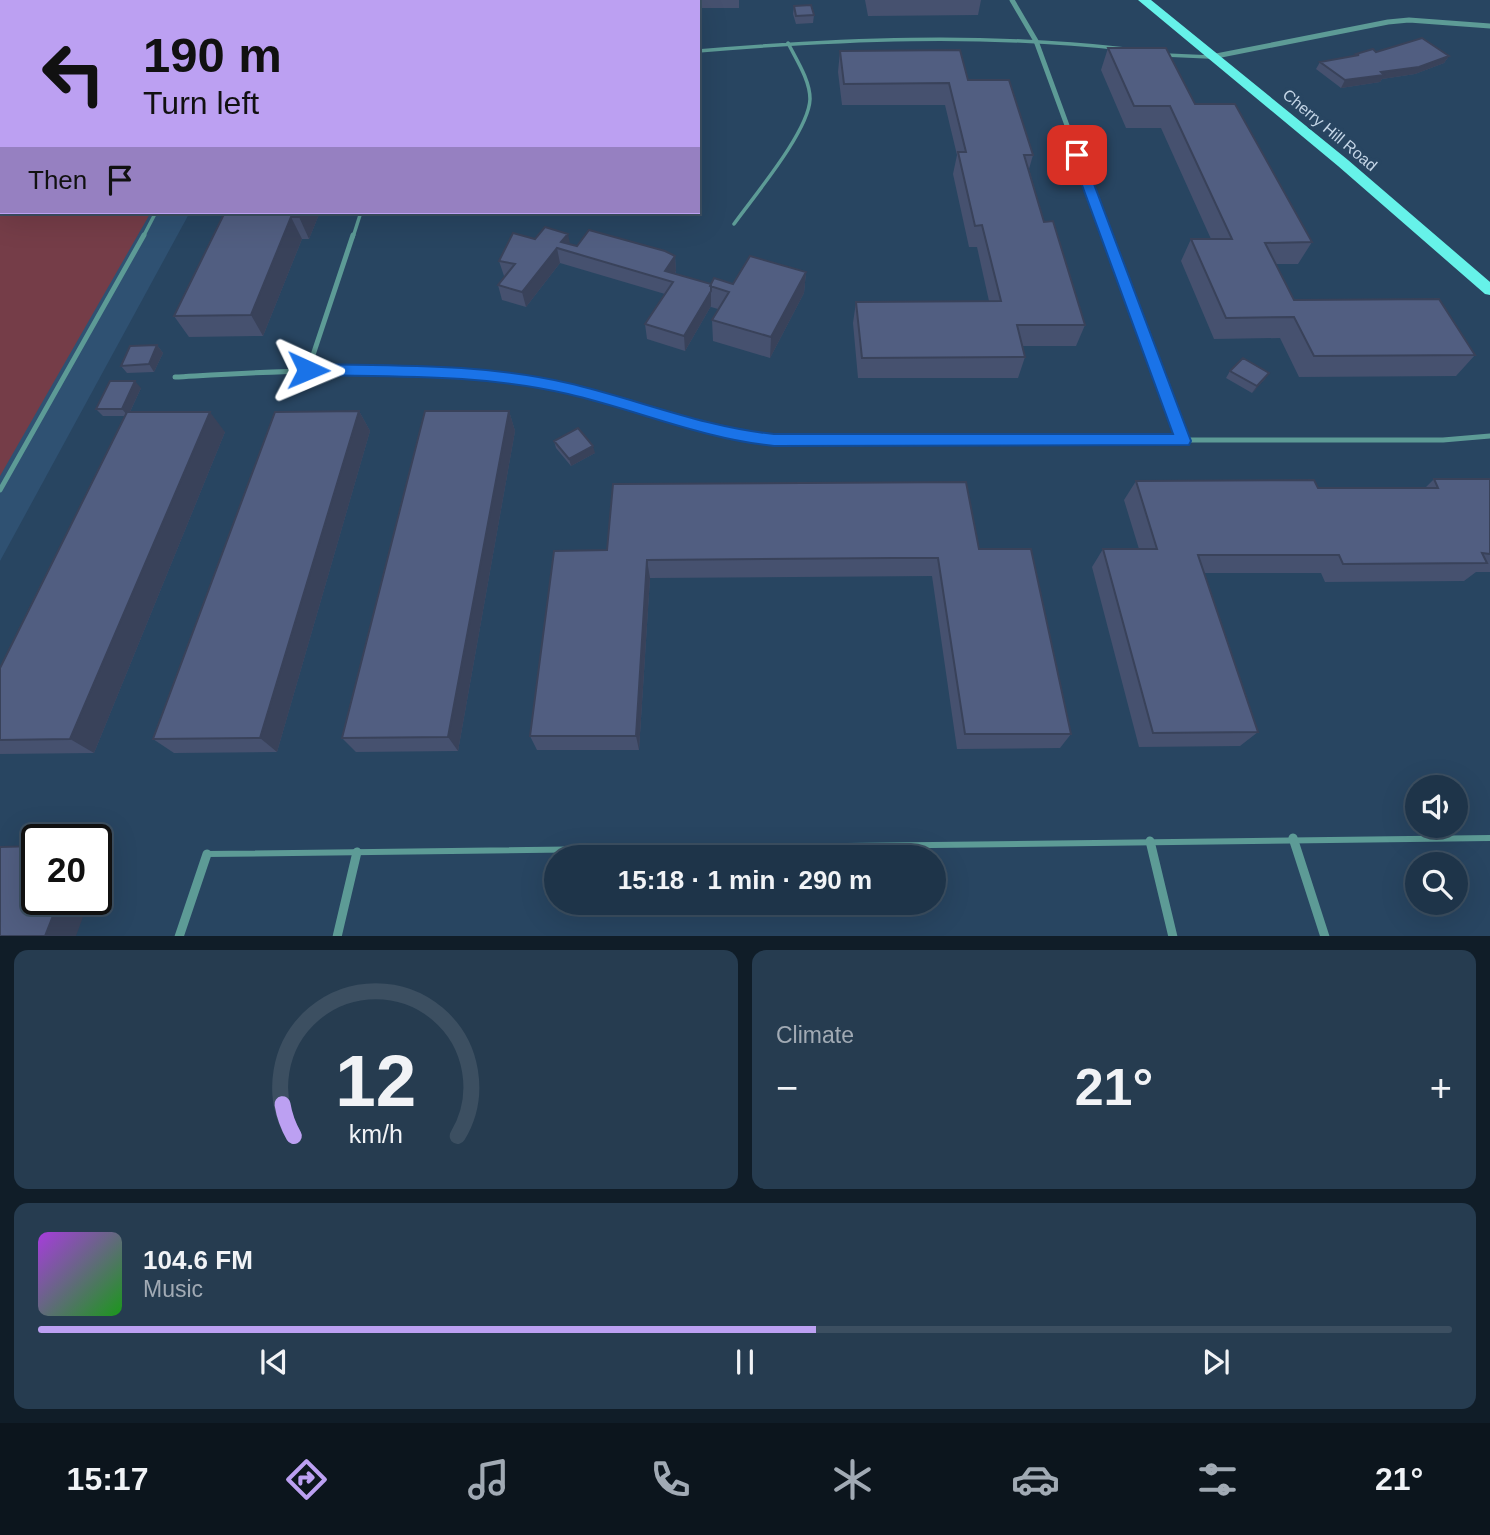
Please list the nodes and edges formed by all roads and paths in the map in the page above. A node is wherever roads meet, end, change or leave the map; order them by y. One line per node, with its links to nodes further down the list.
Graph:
1 (1012, 0): 4 (street)
2 (1144, 0): 9 (main road, Cherry Hill Road)
3 (1490, 26): 9 (street)
4 (1036, 41): 5 (lane); 6 (lane); 17 (street)
5 (788, 43): 7 (lane); 12 (lane)
6 (1131, 50)
7 (700, 51)
8 (1155, 53): 9 (lane)
9 (1210, 57): 13 (main road, Cherry Hill Road)
10 (155, 214): 18 (lane)
11 (360, 214): 14 (lane)
12 (734, 223)
13 (1490, 290)
14 (308, 370): 15 (lane); 17 (lane)
15 (175, 377)
16 (1490, 436): 17 (lane)
17 (1183, 441)
18 (0, 490)
19 (1293, 838): 20 (lane); 21 (lane); 27 (street)
20 (1490, 838)
21 (1150, 841): 22 (lane); 26 (street)
22 (357, 852): 23 (lane); 25 (street)
23 (207, 854): 24 (street)
24 (179, 936)
25 (337, 936)
26 (1173, 936)
27 (1325, 936)

